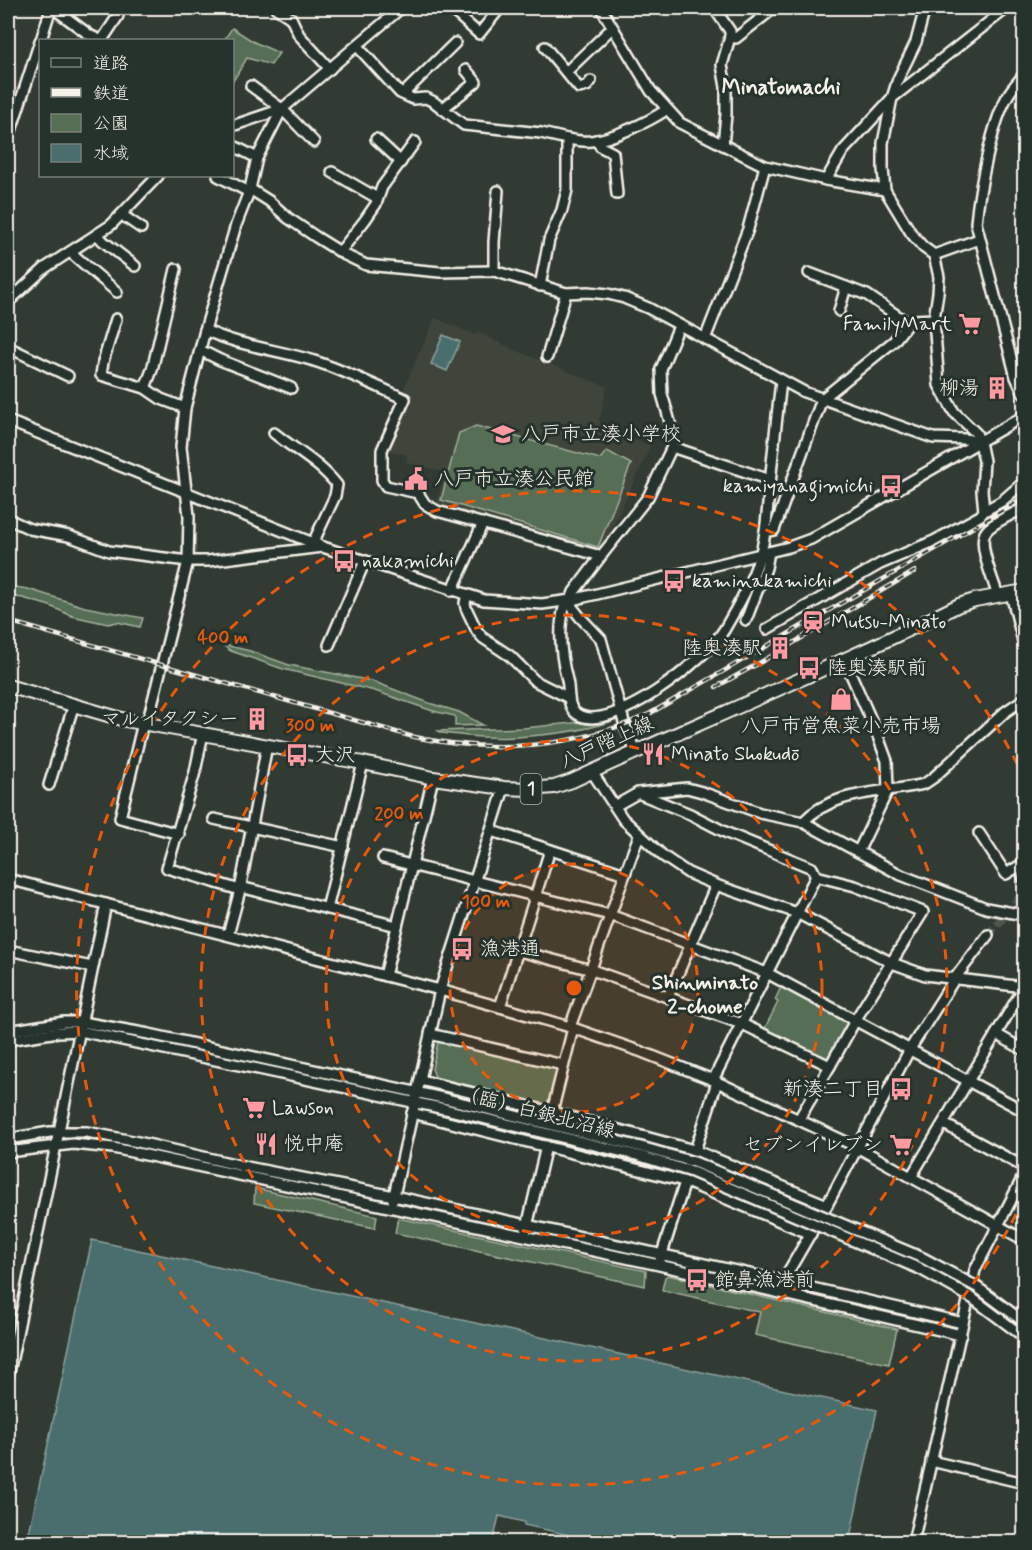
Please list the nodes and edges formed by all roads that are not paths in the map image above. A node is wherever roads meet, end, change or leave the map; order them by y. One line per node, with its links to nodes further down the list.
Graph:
1 (52, 8): 14 (street); 15 (street)
2 (276, 8): 21 (street)
3 (401, 8): 18 (street)
4 (450, 8): 5 (street)
5 (500, 8)
6 (601, 8): 12 (street)
7 (714, 8): 13 (street)
8 (774, 8): 13 (street)
9 (925, 8): 28 (street)
10 (1007, 8): 28 (street)
11 (118, 16): 16 (street)
12 (612, 28): 23 (street); 31 (street)
13 (730, 37): 39 (street)
14 (42, 39)
15 (99, 39)
16 (102, 39)
17 (455, 44): 27 (street)
18 (357, 46): 21 (street); 27 (street)
19 (39, 47): 35 (street)
20 (545, 47): 23 (street)
21 (330, 69): 29 (street)
22 (466, 70): 30 (street)
23 (566, 72): 25 (street)
24 (1024, 74): 56 (street)
25 (591, 81)
26 (251, 86): 29 (street)
27 (403, 94): 30 (street)
28 (892, 98): 47 (street); 48 (street)
29 (282, 109): 32 (street); 37 (street); 41 (street)
30 (442, 109): 34 (street)
31 (666, 110): 36 (street); 39 (street)
32 (234, 125)
33 (376, 139): 42 (street)
34 (567, 139): 36 (street); 64 (street)
35 (8, 140)
36 (596, 140): 51 (street)
37 (314, 142)
38 (415, 142): 42 (street)
39 (723, 145): 43 (street)
40 (234, 146): 41 (street)
41 (257, 158): 49 (street)
42 (400, 162): 52 (street)
43 (765, 166): 47 (street); 75 (street)
44 (332, 172): 52 (street)
45 (157, 177): 53 (street)
46 (220, 177): 49 (street)
47 (826, 180): 48 (street)
48 (885, 190): 59 (street)
49 (250, 191): 58 (street); 74 (street)
50 (498, 191): 62 (street)
51 (616, 194)
52 (378, 198): 58 (street)
53 (122, 215): 54 (street); 55 (street)
54 (141, 228)
55 (97, 234): 57 (street); 60 (street)
56 (979, 239): 59 (street); 83 (street)
57 (70, 252): 66 (street); 68 (street)
58 (340, 252): 62 (street)
59 (934, 255): 70 (street)
60 (135, 266)
61 (176, 269): 82 (street)
62 (494, 271): 64 (street)
63 (809, 273): 65 (street)
64 (540, 286): 67 (street)
65 (846, 287): 69 (street); 72 (street)
66 (117, 292)
67 (566, 293): 73 (street); 78 (street)
68 (8, 302)
69 (839, 311)
70 (934, 319): 72 (street); 89 (street)
71 (116, 320): 82 (street)
72 (908, 323): 84 (street)
73 (680, 326): 75 (street); 90 (street)
74 (205, 330): 77 (street); 97 (street)
75 (705, 339): 80 (street)
76 (8, 347): 79 (street)
77 (200, 350): 81 (street); 85 (street)
78 (547, 357)
79 (68, 376)
80 (781, 381): 84 (street); 91 (street)
81 (291, 387)
82 (145, 388): 85 (street)
83 (1024, 394)
84 (822, 399): 89 (street); 98 (street)
85 (185, 408): 93 (street)
86 (1024, 416): 89 (street)
87 (8, 421): 93 (street)
88 (274, 433): 99 (street)
89 (980, 442): 95 (street); 101 (street)
90 (672, 447): 91 (street); 102 (street)
91 (770, 480): 98 (street)
92 (1024, 482): 95 (street)
93 (185, 493): 99 (street); 103 (street)
94 (1024, 508): 107 (street)
95 (984, 511): 112 (street)
96 (8, 519): 103 (street)
97 (483, 523): 102 (street); 105 (street)
98 (765, 532): 101 (street)
99 (313, 543): 100 (street)
100 (323, 547): 103 (street); 104 (street)
101 (765, 553): 109 (street); 111 (street); 120 (street)
102 (601, 556): 109 (street)
103 (188, 561): 121 (street)
104 (365, 561): 105 (street); 113 (street)
105 (452, 591): 108 (street)
106 (1024, 591): 107 (main road, 八戸階上線 / 1)
107 (1005, 595): 114 (street); 115 (main road, 八戸階上線 / 1)
108 (467, 596): 109 (street); 117 (street)
109 (571, 600): 120 (street)
110 (564, 608): 117 (street)
111 (747, 620)
112 (767, 629)
113 (329, 645)
114 (1024, 645)
115 (845, 661): 124 (main road, 八戸階上線 / 1); 130 (street)
116 (8, 686): 119 (main road, 八戸階上線 / 1)
117 (569, 698): 120 (street)
118 (1024, 699): 130 (street)
119 (74, 704): 121 (main road, 八戸階上線 / 1); 128 (street)
120 (622, 711): 124 (street)
121 (145, 723): 122 (main road, 八戸階上線 / 1); 138 (street)
122 (203, 733): 123 (main road, 八戸階上線 / 1); 138 (street)
123 (267, 745): 125 (main road, 八戸階上線 / 1); 135 (street)
124 (636, 752): 126 (main road, 八戸階上線 / 1)
125 (363, 763): 127 (main road, 八戸階上線 / 1); 140 (street)
126 (592, 772): 129 (main road, 八戸階上線 / 1); 132 (street)
127 (433, 778): 129 (main road, 八戸階上線 / 1); 145 (street)
128 (49, 785)
129 (504, 788): 136 (street)
130 (888, 790): 134 (street); 142 (street)
131 (638, 793): 132 (street); 134 (street); 147 (street)
132 (615, 806): 139 (street)
133 (214, 819): 135 (street)
134 (803, 822): 142 (street)
135 (251, 826): 140 (street); 152 (street)
136 (492, 831): 141 (street); 150 (street)
137 (979, 833): 144 (street)
138 (179, 834): 152 (street)
139 (639, 835): 146 (street); 151 (street)
140 (343, 847): 155 (street)
141 (550, 850): 146 (street); 153 (street)
142 (858, 852): 158 (street)
143 (383, 858): 145 (street)
144 (1023, 864): 149 (street)
145 (412, 865): 150 (street); 159 (street)
146 (625, 874): 157 (street)
147 (816, 876): 156 (street); 165 (street)
148 (8, 879): 154 (street)
149 (1024, 879)
150 (474, 881): 153 (street); 172 (street)
151 (716, 885): 156 (street); 162 (street)
152 (240, 889): 155 (street); 160 (street)
153 (536, 896): 157 (street); 164 (street)
154 (106, 904): 160 (street); 166 (street)
155 (327, 909): 159 (street)
156 (797, 913): 165 (street); 168 (street)
157 (610, 915): 162 (street); 167 (street)
158 (1024, 915)
159 (397, 926): 169 (street)
160 (228, 935): 169 (street)
161 (988, 935): 170 (street)
162 (690, 944): 168 (street); 173 (street)
163 (8, 950): 166 (street)
164 (519, 951): 167 (street); 174 (street)
165 (892, 963): 170 (street); 175 (street)
166 (92, 967): 177 (street)
167 (592, 970): 173 (street); 178 (street)
168 (767, 973): 175 (street); 176 (street)
169 (385, 976): 172 (street)
170 (956, 978): 171 (street); 183 (street)
171 (1024, 987): 181 (street)
172 (440, 990): 174 (street); 180 (street)
173 (668, 997): 176 (street)
174 (501, 1006): 178 (street)
175 (856, 1019): 183 (street); 186 (street)
176 (742, 1024): 186 (street); 188 (street)
177 (81, 1027): 179 (street, （臨）白銀北沼線); 182 (street, （臨）白銀北沼線); 190 (street, （臨）白銀北沼線); 197 (street)
178 (572, 1028): 185 (street); 188 (street)
179 (8, 1031)
180 (429, 1034): 185 (street); 187 (street)
181 (996, 1034): 184 (street); 189 (street)
182 (8, 1040)
183 (910, 1049): 189 (street); 201 (street)
184 (1024, 1050)
185 (563, 1065): 193 (street)
186 (830, 1066): 195 (street)
187 (420, 1080): 190 (street); 193 (street)
188 (715, 1081): 195 (street); 202 (street)
189 (969, 1081): 192 (street); 196 (street)
190 (416, 1097): 191 (street, （臨）白銀北沼線); 194 (street)
191 (446, 1104): 218 (street, （臨）白銀北沼線, bridge); 221 (street, （臨）白銀北沼線, bridge)
192 (1024, 1111)
193 (552, 1112): 202 (street)
194 (412, 1113): 200 (street); 208 (street)
195 (799, 1119): 201 (street)
196 (944, 1124): 204 (street); 206 (street)
197 (60, 1132): 198 (street); 199 (street); 208 (street)
198 (8, 1139)
199 (57, 1144): 203 (street); 210 (street); 222 (street)
200 (546, 1146): 207 (street); 212 (street)
201 (857, 1147): 206 (street); 209 (street)
202 (694, 1150): 207 (street); 209 (street)
203 (8, 1152)
204 (1024, 1167)
205 (1024, 1175): 211 (street)
206 (911, 1178): 211 (street)
207 (684, 1181): 213 (street); 215 (street)
208 (394, 1196): 210 (street); 212 (street)
209 (827, 1205): 213 (street)
210 (392, 1208): 212 (street)
211 (999, 1227): 214 (street); 219 (street)
212 (526, 1231): 215 (street)
213 (811, 1234): 216 (street)
214 (1024, 1240)
215 (660, 1260): 216 (street); 217 (street)
216 (782, 1281): 217 (street); 219 (street)
217 (776, 1292): 220 (street)
218 (1024, 1322)
219 (963, 1323): 220 (street)
220 (961, 1335): 223 (street)
221 (1024, 1337)
222 (8, 1377)
223 (931, 1461): 224 (street); 225 (street)
224 (1024, 1483)
225 (913, 1542)

